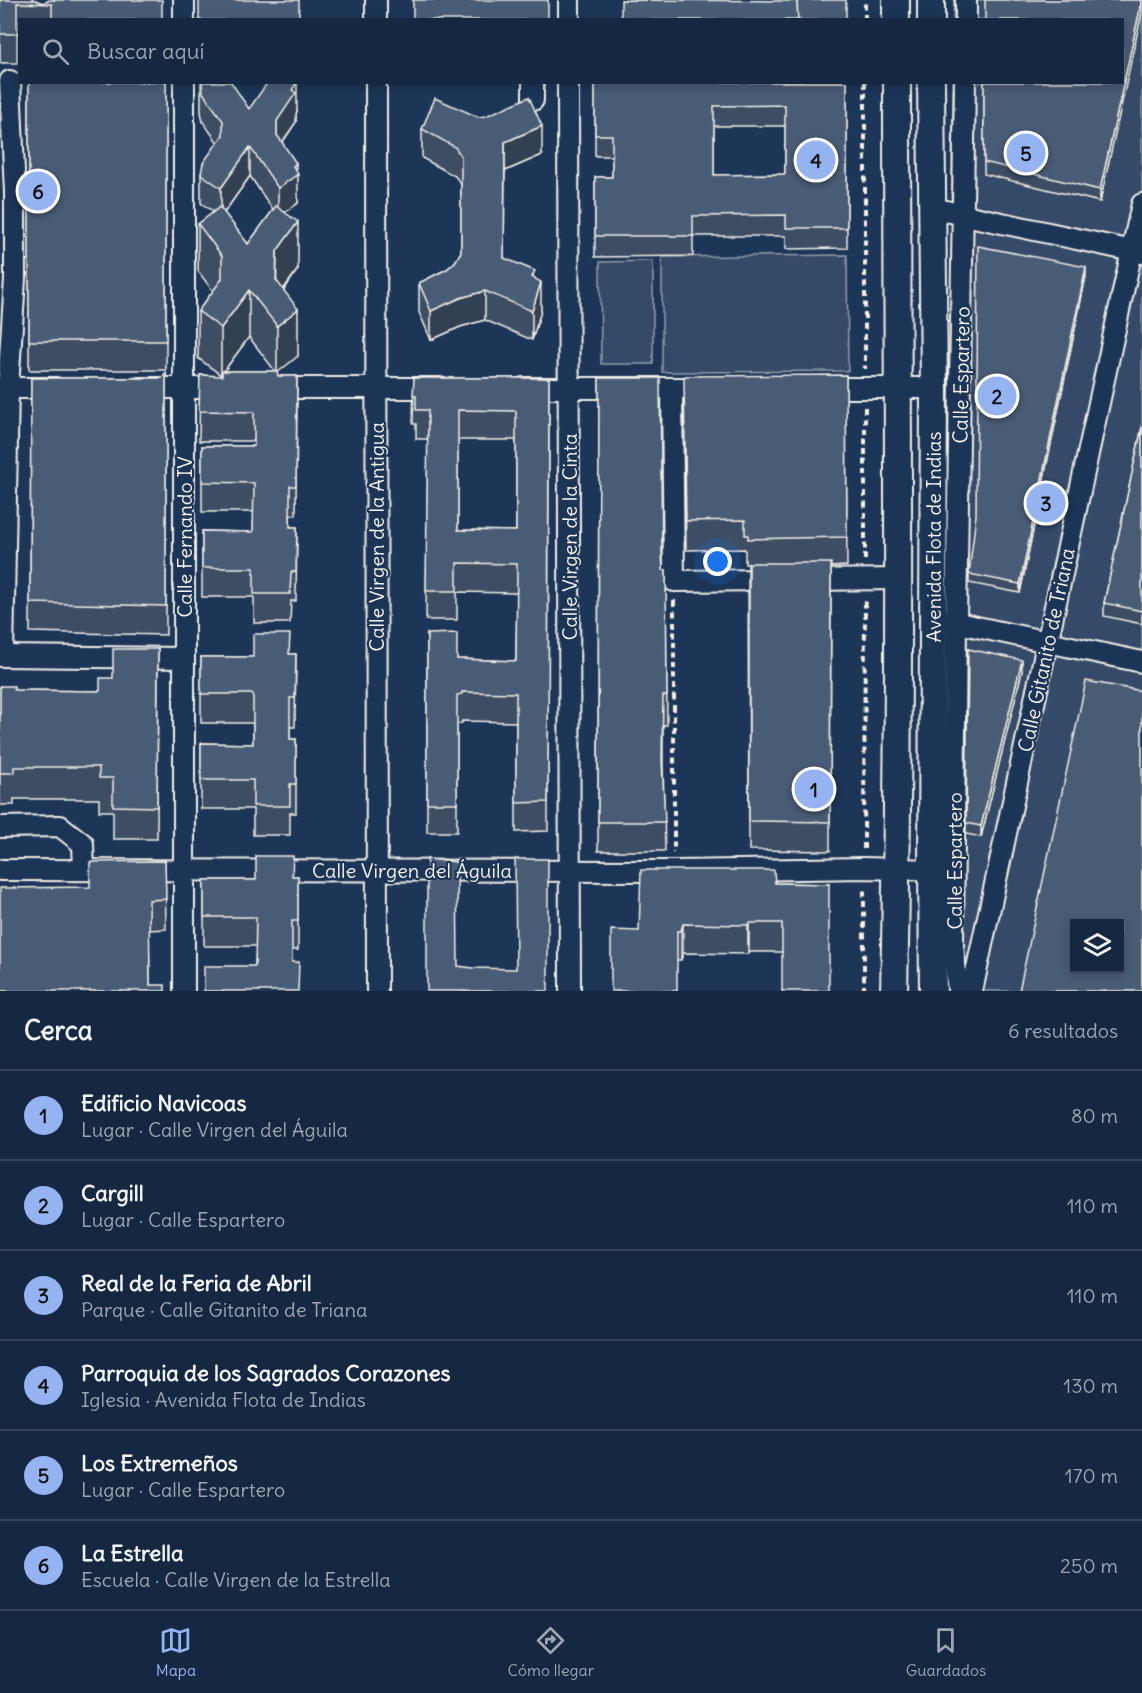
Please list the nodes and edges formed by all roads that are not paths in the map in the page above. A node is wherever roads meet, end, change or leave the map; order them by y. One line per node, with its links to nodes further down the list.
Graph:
1 (43, 0): 8 (street)
2 (184, 0): 9 (street)
3 (375, 0): 10 (street)
4 (569, 0): 11 (street)
5 (896, 0): 12 (main road)
6 (931, 0): 13 (main road)
7 (966, 0): 14 (street)
8 (43, 18)
9 (184, 18)
10 (376, 18)
11 (569, 18)
12 (896, 18)
13 (931, 18)
14 (966, 18)
15 (10, 81): 27 (street)
16 (184, 84): 30 (street, Calle Fernando IV)
17 (376, 84): 31 (street, Calle Virgen de la Antigua)
18 (568, 84): 34 (street, Calle Virgen de la Cinta)
19 (897, 84): 22 (main road, Avenida Flota de Indias)
20 (931, 84): 24 (main road, Avenida Flota de Indias)
21 (965, 84): 25 (street, Calle Espartero)
22 (897, 202): 24 (main road); 38 (main road, Avenida Flota de Indias)
23 (1142, 204): 26 (street, Calle Gitanito de Triana)
24 (932, 208): 25 (street); 39 (main road, Avenida Flota de Indias)
25 (964, 215): 26 (street); 42 (street, Calle Espartero)
26 (1137, 252): 43 (street, Calle Gitanito de Triana)
27 (4, 388): 28 (street); 44 (street)
28 (78, 388)
29 (125, 388): 30 (street)
30 (184, 388): 31 (street); 45 (street, Calle Fernando IV)
31 (376, 388): 32 (street); 51 (street, Calle Virgen de la Antigua)
32 (458, 388)
33 (505, 388): 34 (street)
34 (569, 388): 35 (street); 52 (street, Calle Virgen de la Cinta)
35 (672, 388): 36 (street); 40 (street)
36 (729, 388)
37 (798, 388): 38 (street)
38 (897, 388): 39 (street); 40 (main road, Avenida Flota de Indias)
39 (934, 388): 42 (main road, Avenida Flota de Indias)
40 (898, 579): 41 (main road, Avenida Flota de Indias)
41 (898, 610): 42 (main road); 53 (main road, Avenida Flota de Indias)
42 (944, 620): 43 (street); 54 (main road, Avenida Flota de Indias); 60 (street, Calle Espartero)
43 (1047, 642): 46 (street); 61 (street, Calle Gitanito de Triana)
44 (1, 656): 45 (street)
45 (184, 658): 50 (street, Calle Fernando IV)
46 (1142, 662)
47 (0, 827): 49 (street)
48 (0, 870): 49 (street, Calle Virgen del Águila)
49 (84, 870): 50 (street, Calle Virgen del Águila)
50 (184, 870): 51 (street, Calle Virgen del Águila); 55 (street, Calle Fernando IV)
51 (377, 870): 52 (street, Calle Virgen del Águila); 56 (street, Calle Virgen de la Antigua)
52 (570, 870): 53 (street, Calle Virgen del Águila); 57 (street, Calle Virgen de la Cinta)
53 (897, 870): 54 (street, Calle Virgen del Águila); 58 (main road, Avenida Flota de Indias)
54 (932, 870): 59 (main road, Avenida Flota de Indias)
55 (184, 991)
56 (377, 991)
57 (570, 991)
58 (894, 991)
59 (933, 991)
60 (958, 991)
61 (972, 991)

